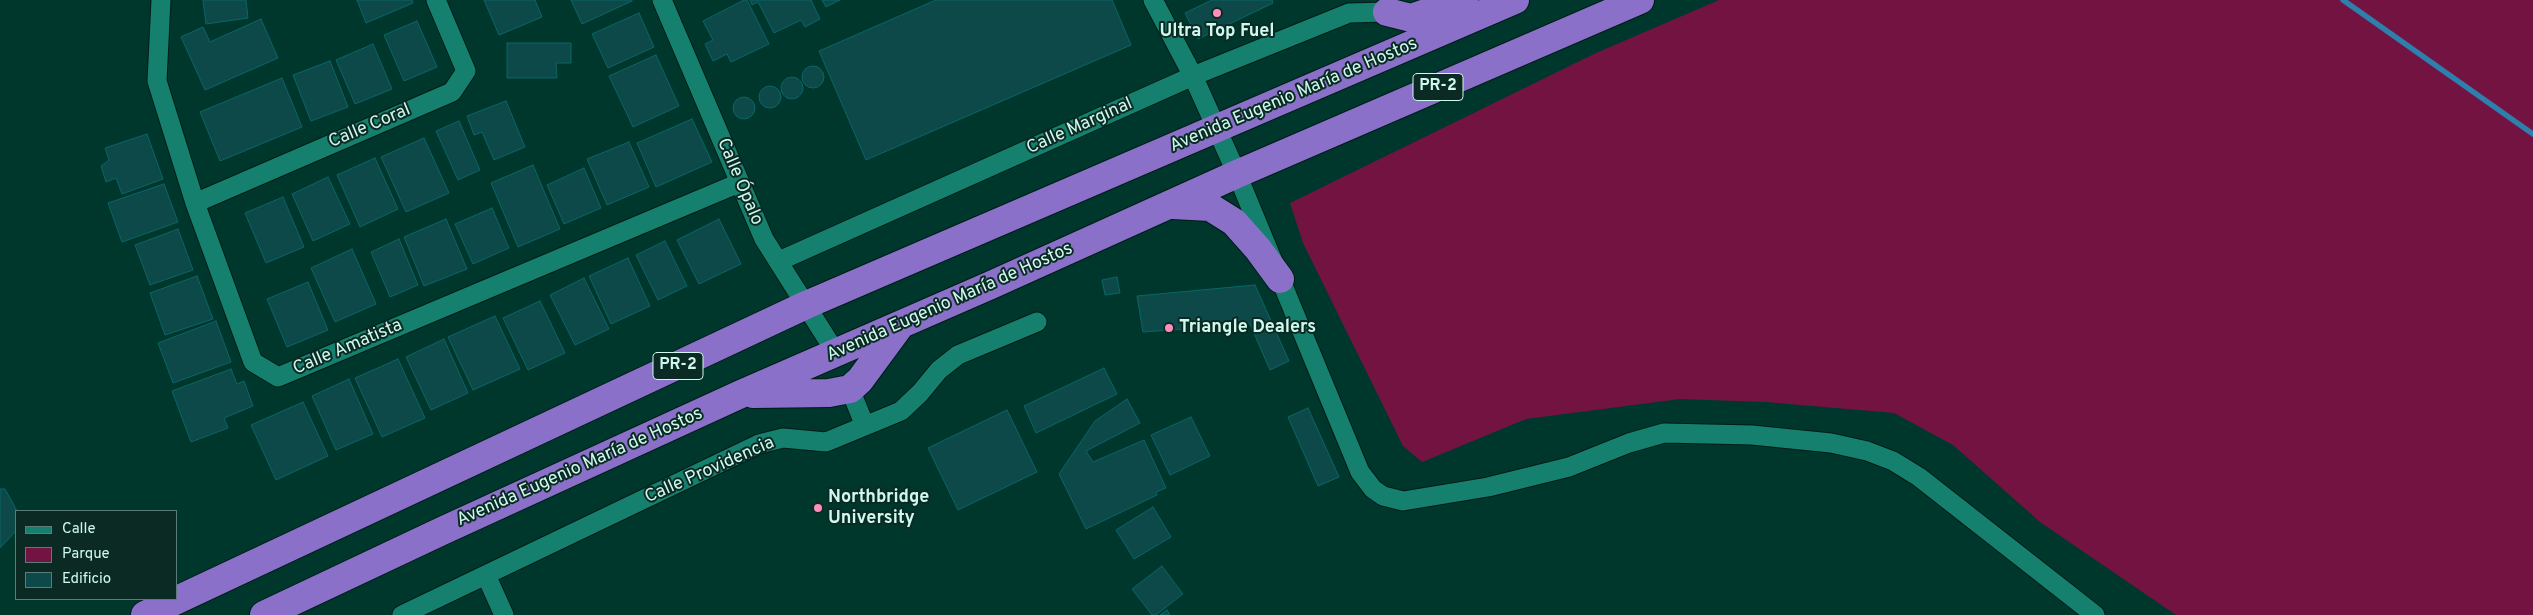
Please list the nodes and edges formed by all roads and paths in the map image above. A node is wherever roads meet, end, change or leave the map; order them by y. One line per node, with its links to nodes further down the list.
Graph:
1 (160, 0): 13 (street, Calle Amatista)
2 (436, 0): 13 (street, Calle Coral)
3 (1153, 0): 9 (street)
4 (1464, 0): 8 (highway)
5 (1515, 0): 10 (highway, Avenida Eugenio María de Hostos / PR-2)
6 (1640, 0): 11 (highway, Avenida Eugenio María de Hostos / PR-2)
7 (664, 1): 12 (street, Calle Ópalo)
8 (1387, 12): 9 (street, Calle Marginal)
9 (1193, 76): 10 (street); 15 (street, Calle Marginal)
10 (1217, 129): 11 (street); 17 (highway, Avenida Eugenio María de Hostos / PR-2)
11 (1236, 174): 14 (highway, Avenida Eugenio María de Hostos / PR-2); 16 (street)
12 (739, 183): 13 (street, Calle Amatista); 15 (street, Calle Ópalo)
13 (195, 203)
14 (1169, 204): 16 (highway); 19 (highway, Avenida Eugenio María de Hostos / PR-2)
15 (779, 261): 17 (street, Calle Ópalo)
16 (1280, 279): 31 (street)
17 (806, 306): 20 (street, Calle Ópalo); 26 (highway, Avenida Eugenio María de Hostos / PR-2)
18 (1037, 322): 23 (street, Calle Providencia)
19 (901, 325): 20 (highway, Avenida Eugenio María de Hostos / PR-2); 21 (highway)
20 (836, 353): 22 (highway, Avenida Eugenio María de Hostos / PR-2)
21 (850, 389): 22 (highway); 23 (street)
22 (741, 394): 28 (highway, Avenida Eugenio María de Hostos / PR-2)
23 (865, 426): 24 (street, Calle Providencia)
24 (486, 575): 29 (street, Calle Providencia); 30 (street)
25 (177, 600): 27 (highway, Avenida Eugenio María de Hostos / PR-2)
26 (178, 600)
27 (145, 615)
28 (264, 615)
29 (402, 615)
30 (504, 615)
31 (2095, 615)

